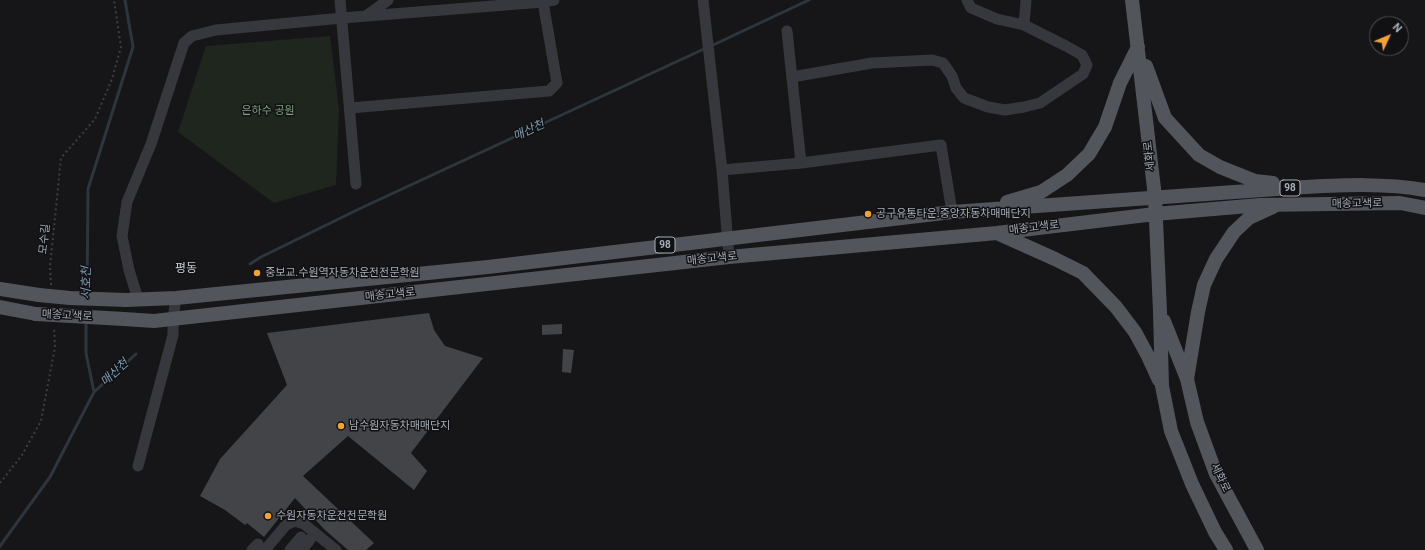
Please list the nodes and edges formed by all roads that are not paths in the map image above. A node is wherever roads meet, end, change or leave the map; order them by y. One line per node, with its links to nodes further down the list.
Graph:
1 (340, 0): 9 (street)
2 (388, 0): 8 (street)
3 (703, 0): 16 (street)
4 (967, 0): 10 (street)
5 (1026, 0): 10 (street)
6 (1132, 0): 12 (main road, 세화로)
7 (546, 1): 8 (street); 14 (street)
8 (366, 16): 9 (street)
9 (342, 18): 14 (street); 31 (street)
10 (1024, 25): 13 (street)
11 (787, 31): 13 (street)
12 (1138, 47): 18 (main road); 20 (main road, 세화로); 23 (main road)
13 (792, 77): 15 (street)
14 (350, 108): 17 (street)
15 (801, 163): 16 (street); 24 (street)
16 (722, 170): 27 (street)
17 (356, 184)
18 (1305, 187): 19 (main road, 매송고색로 / 98); 20 (main road, 매송고색로 / 98)
19 (1425, 190)
20 (1155, 197): 23 (main road, 매송고색로 / 98); 25 (main road, 세화로)
21 (1277, 206): 22 (main road, 매송고색로); 25 (main road, 매송고색로); 35 (main road)
22 (1425, 208)
23 (973, 211): 24 (main road, 매송고색로 / 98)
24 (952, 212): 27 (main road, 매송고색로 / 98)
25 (1155, 214): 26 (main road, 매송고색로); 33 (main road, 세화로)
26 (997, 233): 28 (main road, 매송고색로); 36 (main road)
27 (728, 238): 28 (street); 30 (main road, 매송고색로 / 98)
28 (729, 257): 34 (main road, 매송고색로)
29 (0, 288): 31 (main road, 매송고색로 / 98, bridge)
30 (176, 298): 31 (main road, 매송고색로 / 98); 34 (street)
31 (132, 299)
32 (0, 307): 34 (main road, 매송고색로, bridge)
33 (1160, 312): 35 (main road, 세화로); 36 (main road, 세화로)
34 (173, 319): 37 (street)
35 (1187, 379): 43 (main road, 세화로)
36 (1162, 386): 42 (main road, 세화로)
37 (138, 466)
38 (315, 533): 39 (street); 40 (street); 41 (street)
39 (296, 544)
40 (258, 548)
41 (335, 550)
42 (1226, 550)
43 (1256, 550)

